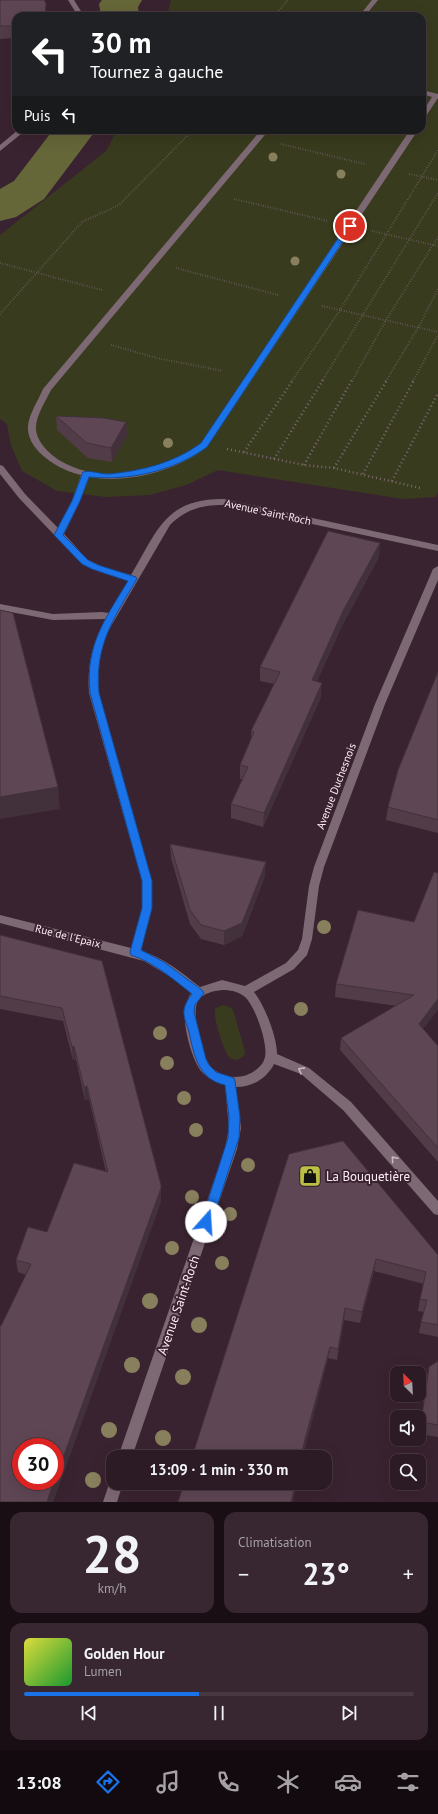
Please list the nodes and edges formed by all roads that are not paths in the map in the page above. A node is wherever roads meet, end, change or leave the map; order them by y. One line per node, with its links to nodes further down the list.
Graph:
1 (70, 0): 3 (street)
2 (375, 0): 4 (street)
3 (78, 12)
4 (365, 12)
5 (426, 93): 6 (street)
6 (437, 96): 7 (street)
7 (426, 112)
8 (17, 134): 11 (street)
9 (262, 134): 13 (street)
10 (411, 134): 13 (street)
11 (0, 149)
12 (0, 468): 14 (street)
13 (86, 474): 14 (street)
14 (58, 535): 17 (street)
15 (438, 548): 17 (street, Avenue Saint-Roch)
16 (438, 569): 22 (street, Avenue Duchesnois)
17 (133, 579): 19 (street, Avenue Saint-Roch)
18 (0, 607): 19 (street)
19 (111, 617): 21 (street, Avenue Saint-Roch)
20 (0, 919): 21 (street, Rue de l'Epaix)
21 (135, 952): 23 (street)
22 (246, 991): 23 (street); 24 (street)
23 (199, 993): 25 (street)
24 (271, 1057): 25 (street); 26 (street, one-way to 24)
25 (230, 1081): 27 (street, Avenue Saint-Roch)
26 (438, 1210)
27 (127, 1450)
28 (114, 1490): 29 (street)
29 (110, 1502)

